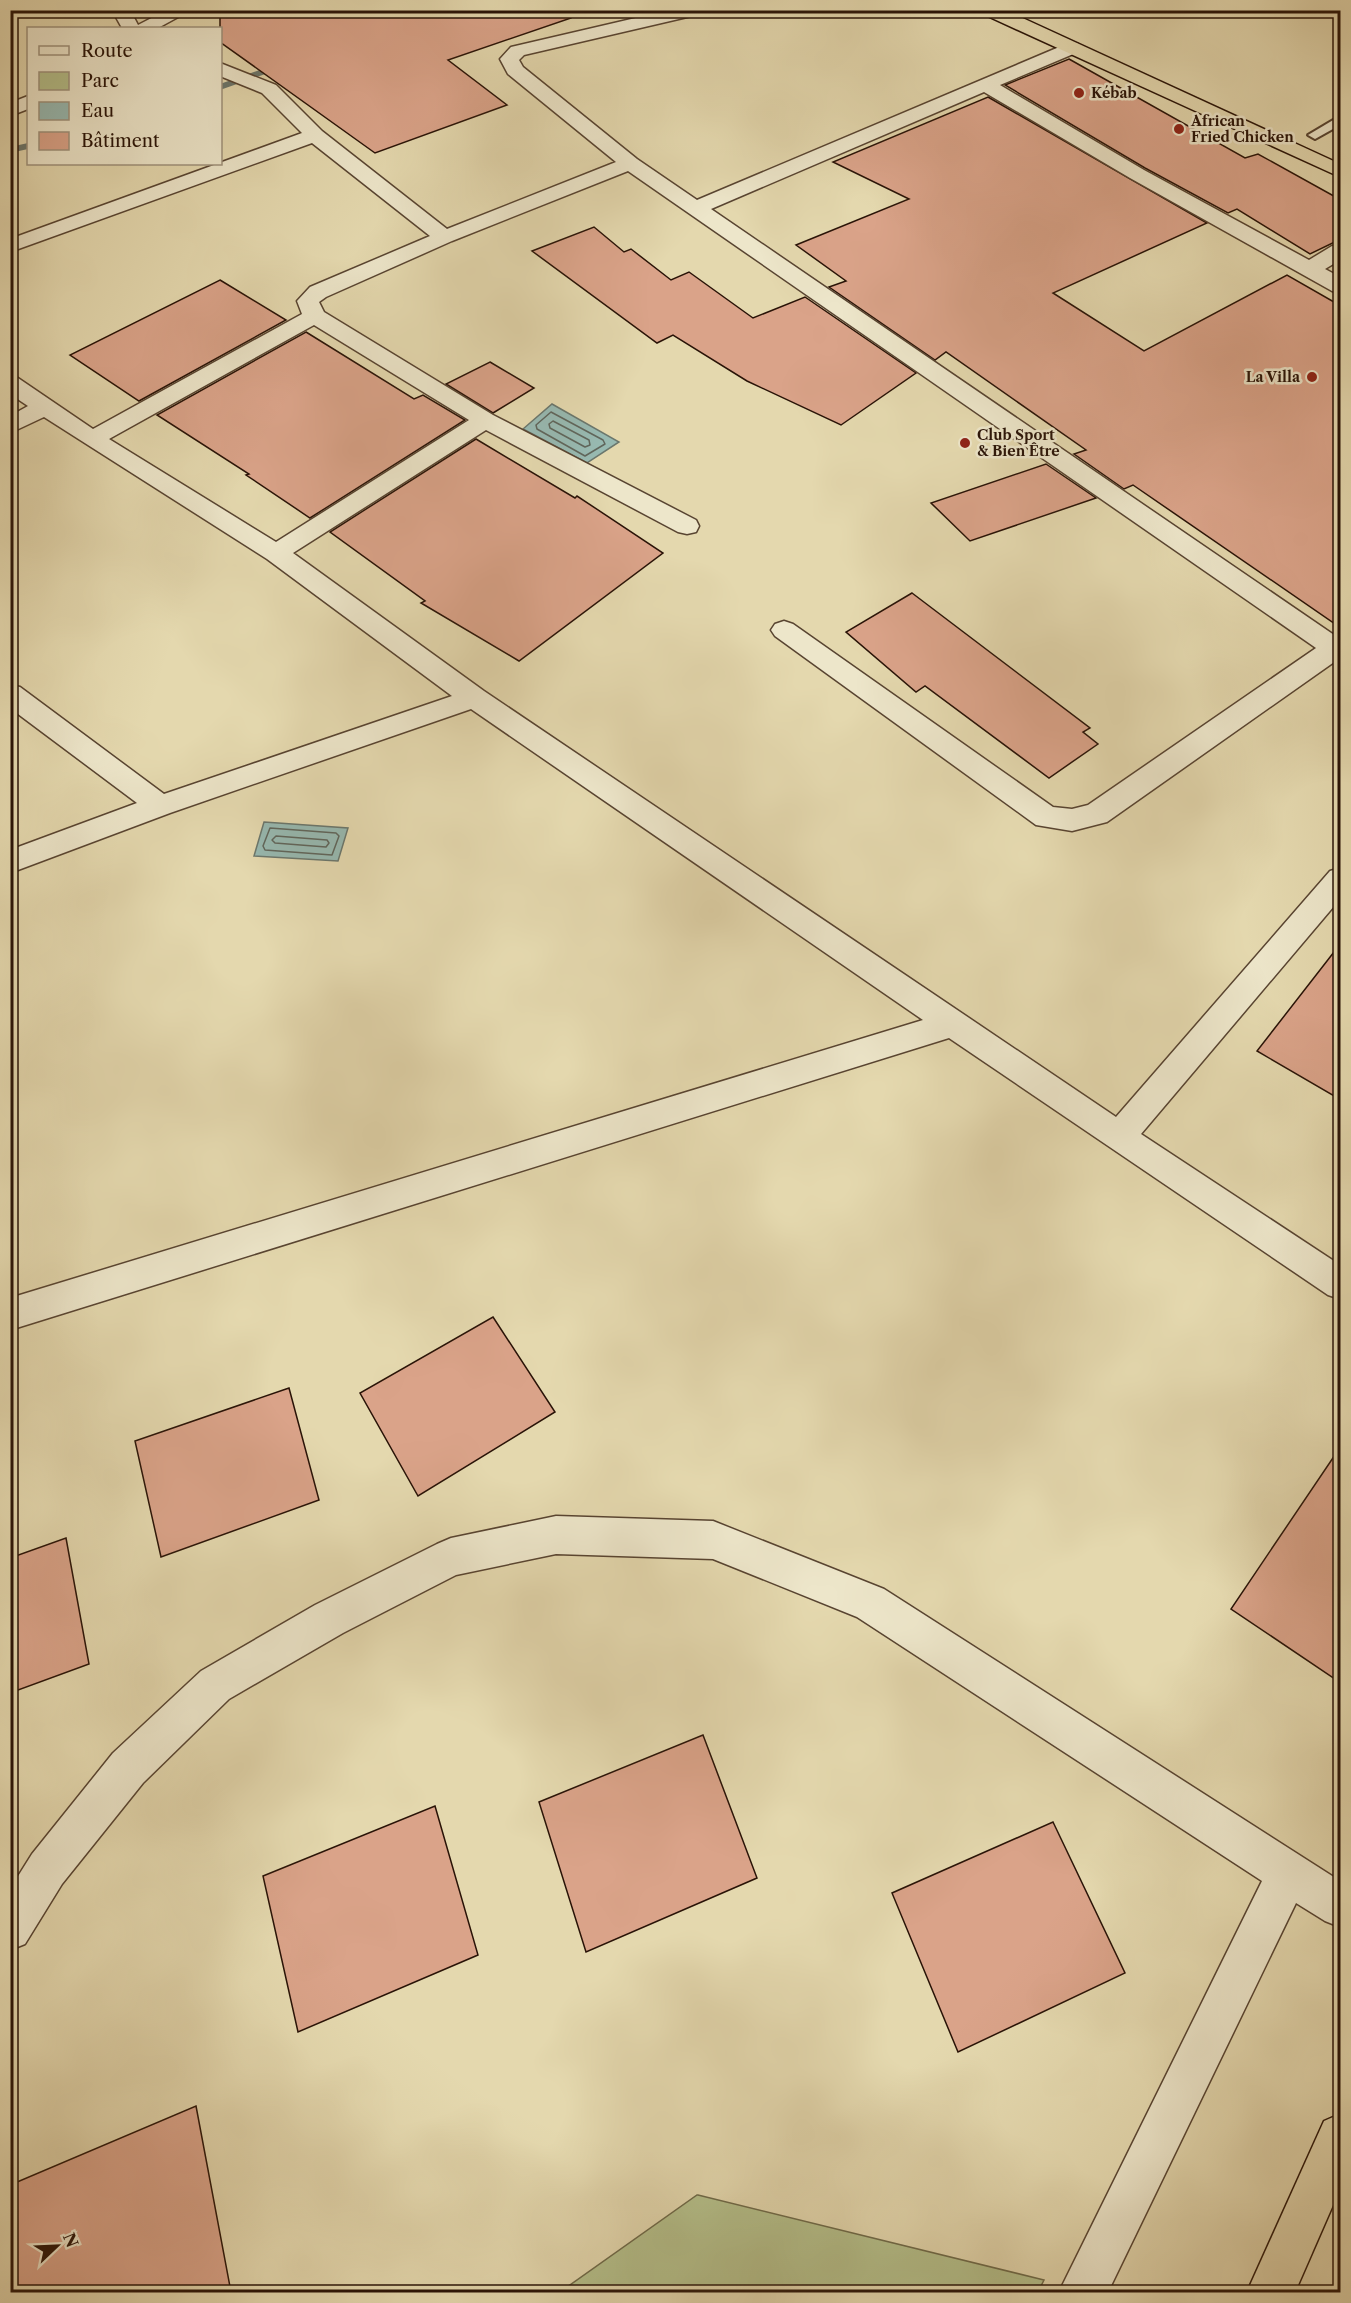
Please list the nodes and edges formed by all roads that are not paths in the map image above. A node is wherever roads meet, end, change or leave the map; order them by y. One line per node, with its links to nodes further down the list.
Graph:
1 (121, 10): 5 (street)
2 (182, 10): 6 (street)
3 (696, 10): 15 (street)
4 (989, 10): 7 (highway)
5 (130, 27)
6 (153, 27)
7 (1071, 48): 9 (street); 16 (highway)
8 (222, 70): 13 (street)
9 (984, 84): 17 (street); 21 (street)
10 (27, 102): 11 (street)
11 (10, 110)
12 (1341, 120): 14 (lane)
13 (315, 135): 18 (street); 19 (street)
14 (1316, 136)
15 (630, 163): 17 (street); 18 (street)
16 (1341, 171)
17 (695, 208): 32 (street)
18 (445, 237): 23 (street)
19 (10, 246)
20 (1341, 251): 21 (street)
21 (1310, 269): 22 (street)
22 (1341, 286)
23 (314, 316): 26 (street); 28 (street)
24 (10, 383): 25 (street)
25 (45, 406): 27 (street); 28 (street)
26 (485, 420): 29 (street); 30 (street)
27 (10, 426)
28 (92, 439): 30 (street)
29 (687, 526)
30 (276, 553): 34 (street)
31 (784, 630): 32 (street)
32 (1339, 648)
33 (10, 694): 35 (street)
34 (474, 698): 35 (street); 38 (street)
35 (160, 806): 36 (street)
36 (10, 862)
37 (1341, 879): 39 (street)
38 (953, 1024): 39 (street); 41 (street)
39 (1119, 1137): 40 (street)
40 (1341, 1284)
41 (10, 1314)
42 (1289, 1872): 43 (street); 44 (street); 46 (street)
43 (1341, 1905)
44 (10, 1929)
45 (1341, 2137): 47 (highway)
46 (1083, 2292)
47 (1271, 2292)

